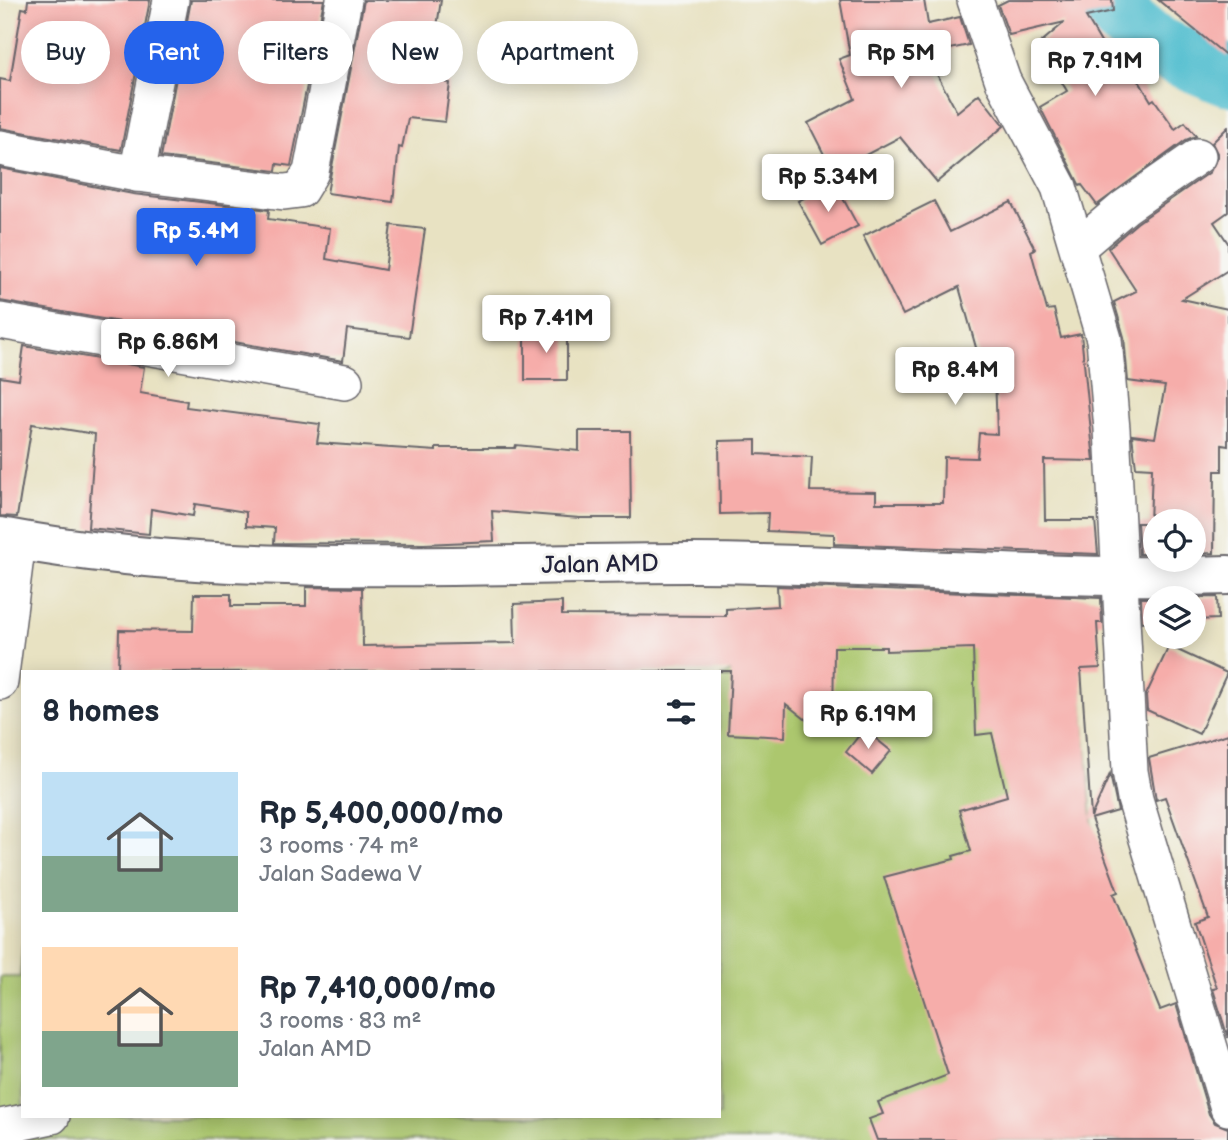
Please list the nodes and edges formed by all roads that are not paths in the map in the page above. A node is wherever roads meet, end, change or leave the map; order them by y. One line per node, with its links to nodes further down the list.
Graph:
1 (172, 0): 6 (street)
2 (344, 0): 6 (street)
3 (975, 0): 7 (street)
4 (0, 148): 6 (street)
5 (1198, 156): 7 (street)
6 (137, 174)
7 (1079, 246): 11 (street)
8 (0, 321): 9 (street)
9 (345, 382)
10 (9, 539): 11 (street, Jalan AMD); 13 (street)
11 (1120, 576): 12 (street, Jalan AMD); 14 (street)
12 (1215, 576)
13 (0, 682)
14 (1228, 1108)
15 (43, 1118): 16 (street)
16 (0, 1127)

